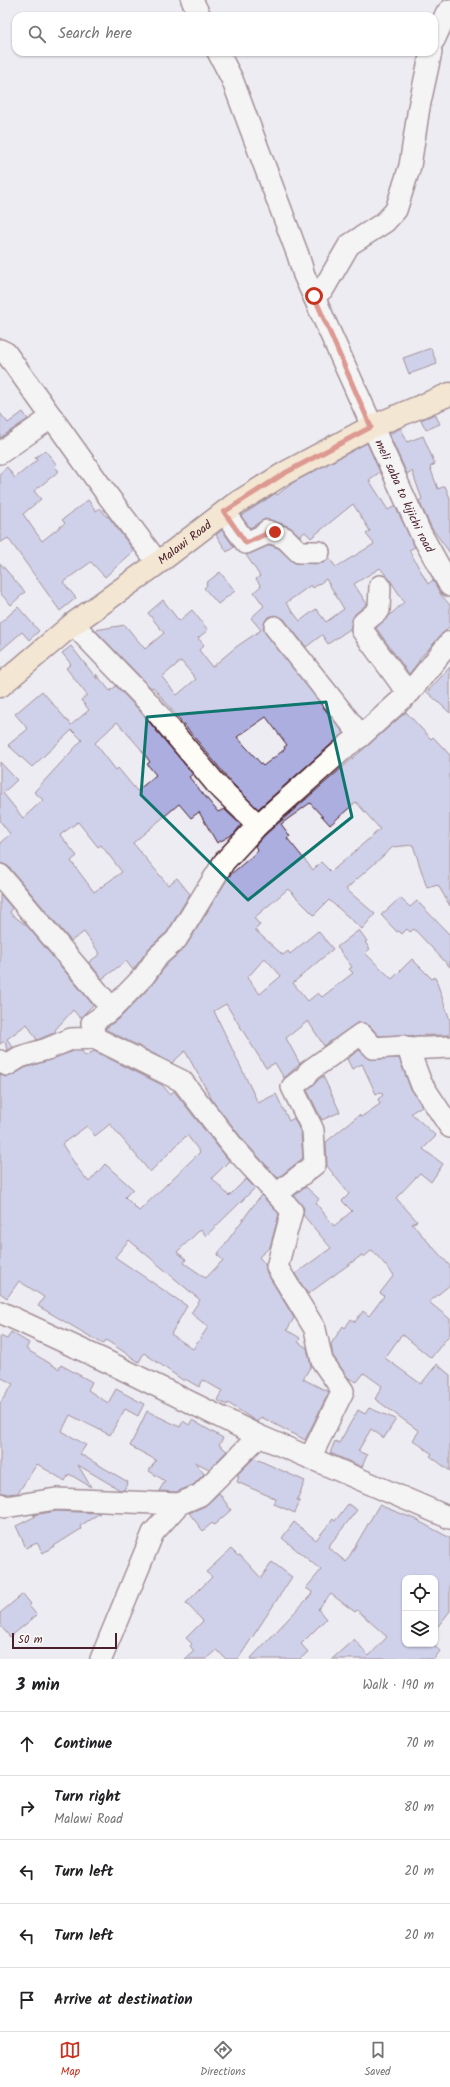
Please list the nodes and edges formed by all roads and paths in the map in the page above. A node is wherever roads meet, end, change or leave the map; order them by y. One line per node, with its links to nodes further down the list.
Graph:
1 (192, 0): 3 (street)
2 (450, 10): 4 (street)
3 (198, 12)
4 (438, 31)
5 (220, 56): 7 (street, meli saba to kijichi road)
6 (430, 56): 7 (street)
7 (314, 296): 11 (street, meli saba to kijichi road)
8 (0, 350): 10 (street)
9 (450, 394): 11 (main road, Malawi Road)
10 (52, 417): 12 (street); 15 (street)
11 (371, 427): 13 (main road, Malawi Road); 17 (street, meli saba to kijichi road)
12 (0, 453)
13 (224, 512): 14 (street); 15 (main road, Malawi Road)
14 (319, 552)
15 (158, 563): 18 (main road, Malawi Road)
16 (380, 586): 22 (street)
17 (450, 586)
18 (73, 624): 21 (main road, Malawi Road); 24 (street)
19 (275, 627): 23 (street)
20 (450, 642): 22 (street)
21 (0, 686)
22 (410, 692): 23 (street)
23 (361, 736): 24 (street)
24 (258, 825): 26 (street)
25 (0, 875): 26 (street)
26 (112, 1009): 27 (street)
27 (95, 1038): 30 (street); 32 (street)
28 (450, 1047): 29 (street)
29 (408, 1049): 31 (street); 32 (street)
30 (0, 1061)
31 (450, 1127)
32 (277, 1194): 35 (street)
33 (0, 1312): 34 (street)
34 (259, 1436): 35 (street); 37 (street)
35 (310, 1458): 38 (street)
36 (0, 1504): 37 (street)
37 (179, 1504): 39 (street)
38 (450, 1518)
39 (101, 1659)

